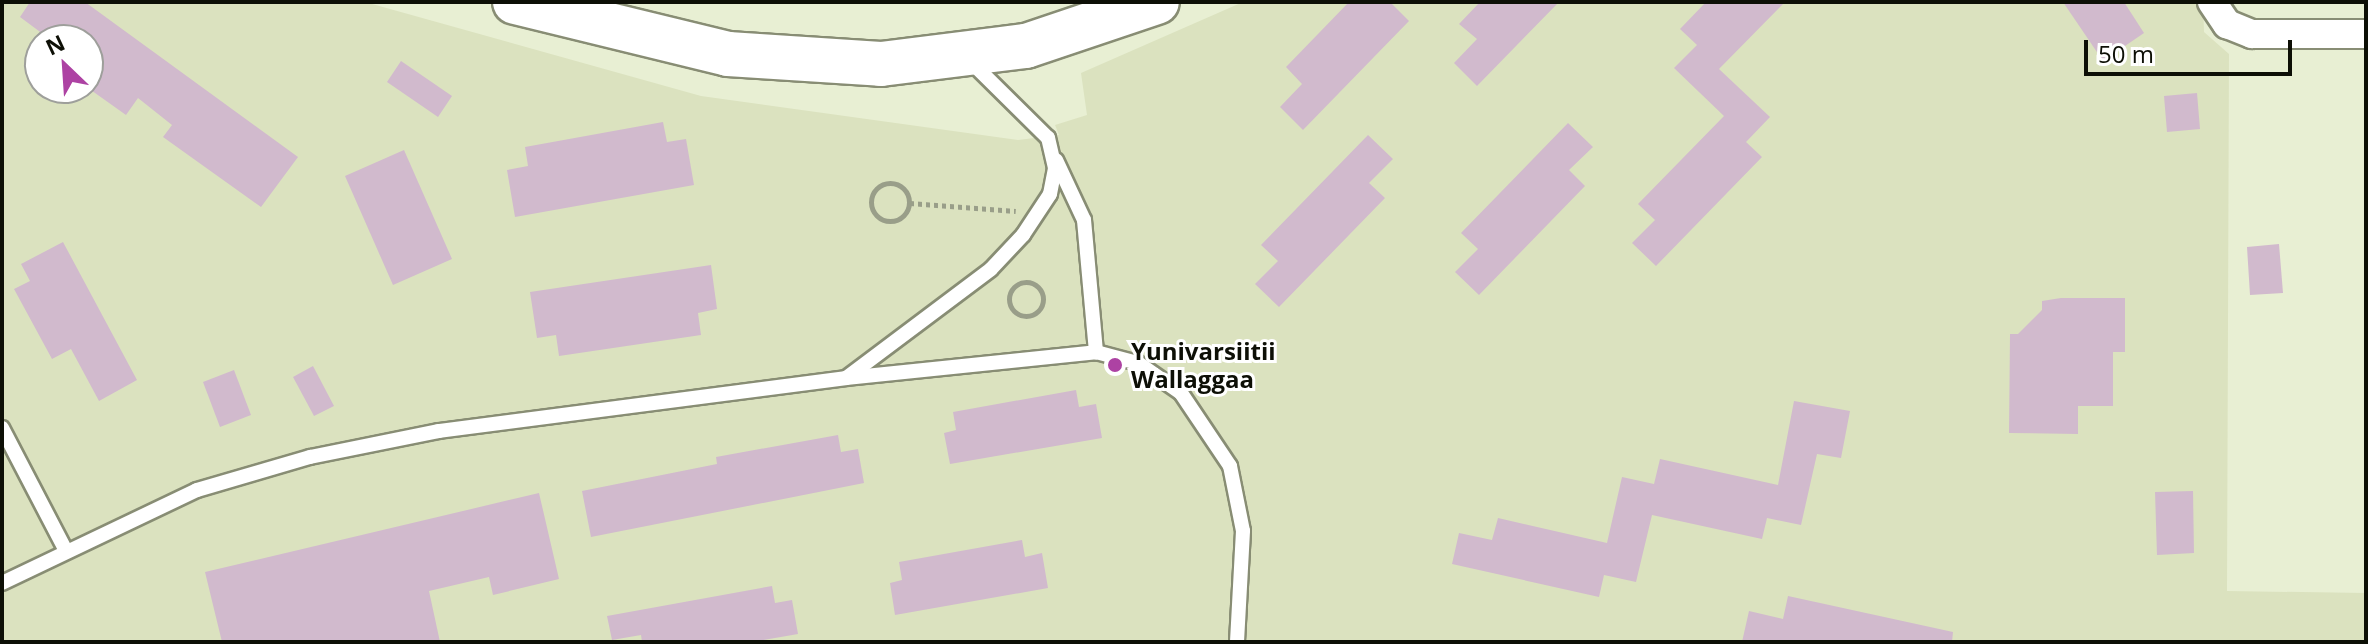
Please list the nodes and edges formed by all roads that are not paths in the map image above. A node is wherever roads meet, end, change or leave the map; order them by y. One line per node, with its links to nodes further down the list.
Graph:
1 (515, 2): 5 (highway)
2 (1157, 2): 5 (highway)
3 (2212, 2): 4 (street)
4 (2366, 34)
5 (965, 56): 6 (lane)
6 (1054, 156): 7 (lane); 8 (lane)
7 (1096, 352): 8 (lane); 12 (lane)
8 (846, 378): 10 (lane)
9 (2, 428): 10 (lane)
10 (66, 551): 11 (lane)
11 (2, 583)
12 (1237, 642)

